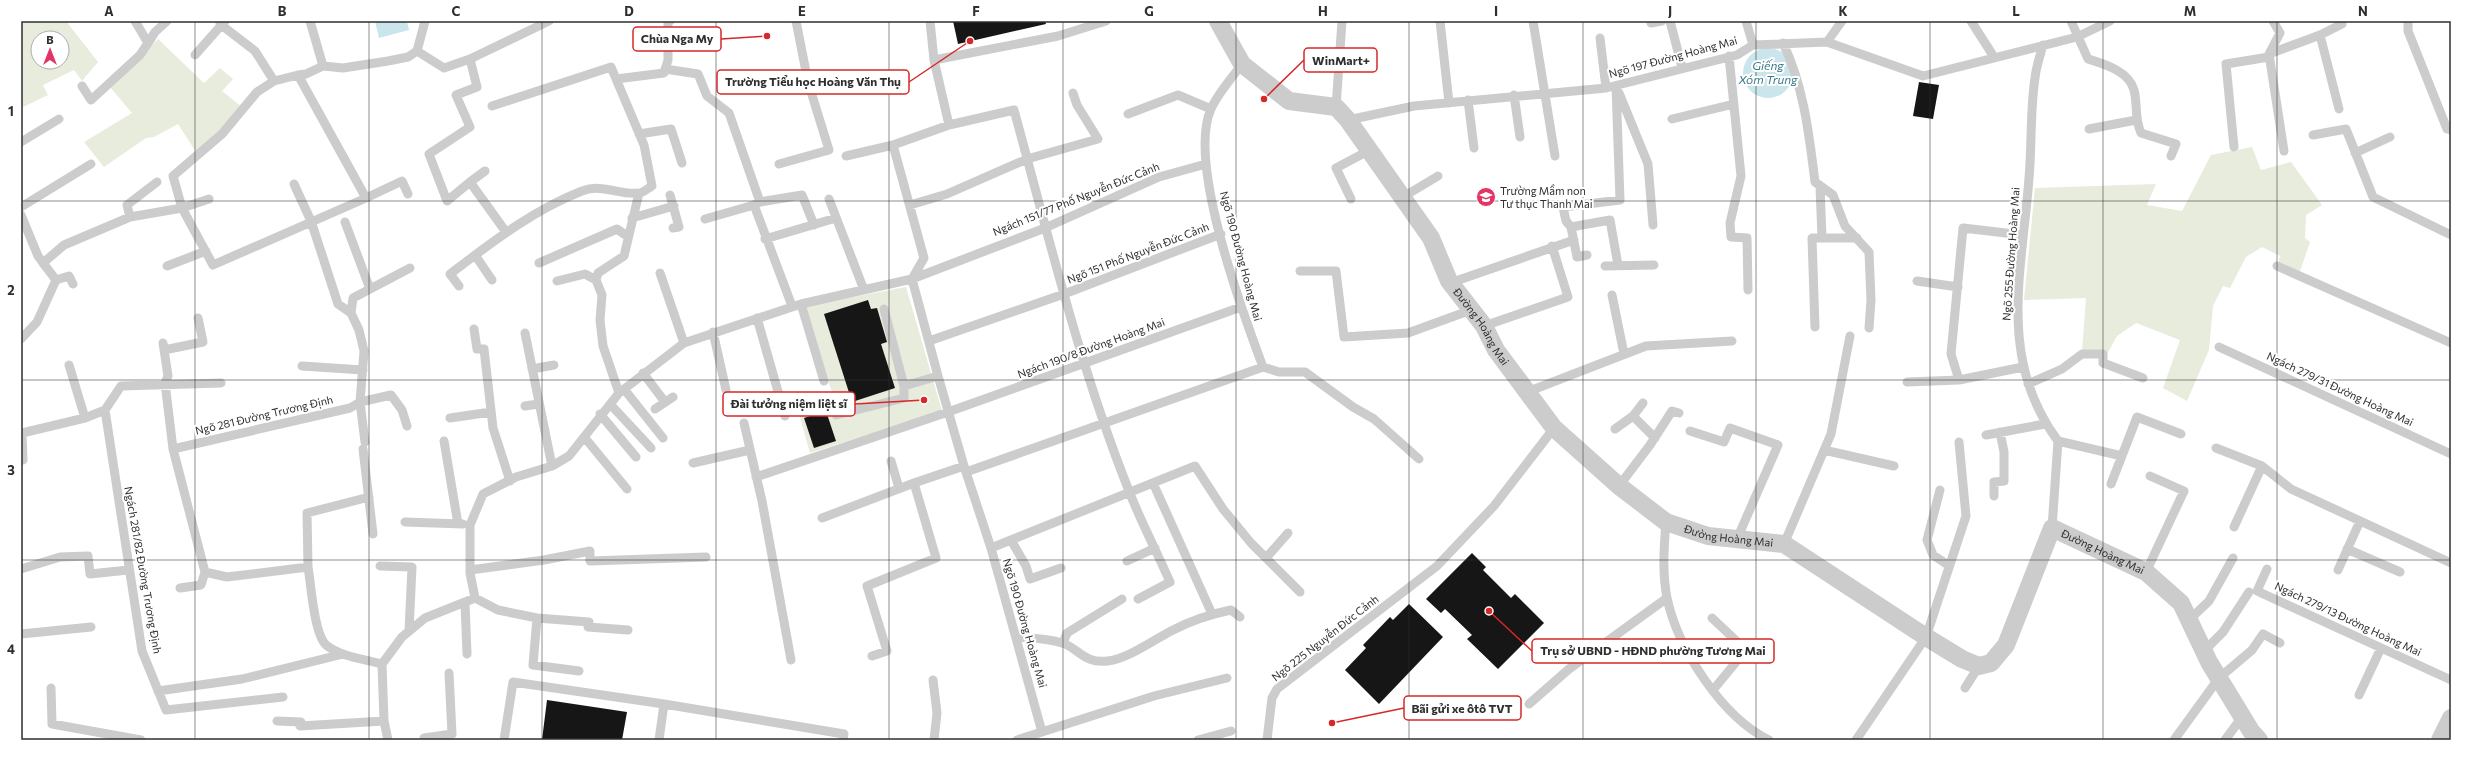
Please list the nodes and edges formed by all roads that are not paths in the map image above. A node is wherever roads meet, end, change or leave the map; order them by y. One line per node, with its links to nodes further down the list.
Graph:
1 (135, 21): 31 (lane)
2 (167, 21): 31 (lane)
3 (310, 21): 42 (lane)
4 (425, 21): 34 (lane)
5 (670, 21): 44 (lane)
6 (796, 21): 86 (lane)
7 (930, 21): 40 (lane)
8 (1106, 21): 40 (lane)
9 (1218, 21): 41 (street)
10 (1342, 21): 58 (lane)
11 (1440, 21): 55 (lane)
12 (1533, 21): 51 (lane)
13 (1662, 21): 24 (lane)
14 (1670, 21): 43 (lane)
15 (1746, 21): 32 (lane)
16 (1842, 21): 30 (lane)
17 (1971, 21): 38 (lane)
18 (2071, 21): 27 (lane)
19 (2110, 21): 27 (lane, Ngõ 197 Đường Hoàng Mai)
20 (2273, 21): 37 (lane)
21 (2408, 21): 68 (lane)
22 (545, 22): 39 (lane)
23 (223, 23): 35 (lane); 47 (lane)
24 (1651, 23)
25 (2342, 24): 26 (lane)
26 (2320, 35): 37 (lane); 60 (lane)
27 (2077, 37): 33 (lane, Ngõ 197 Đường Hoàng Mai); 65 (lane)
28 (1600, 38): 50 (lane)
29 (1782, 42): 30 (lane, Ngõ 197 Đường Hoàng Mai); 32 (lane, Ngõ 197 Đường Hoàng Mai); 93 (lane)
30 (1827, 42): 38 (lane, Ngõ 197 Đường Hoàng Mai)
31 (148, 43): 48 (lane)
32 (1753, 46): 36 (lane, Ngõ 197 Đường Hoàng Mai)
33 (2043, 46): 38 (lane, Ngõ 197 Đường Hoàng Mai); 122 (lane, Ngõ 255 Đường Hoàng Mai)
34 (417, 51): 39 (lane); 42 (lane)
35 (194, 54)
36 (1730, 56): 43 (lane, Ngõ 197 Đường Hoàng Mai); 56 (lane)
37 (2269, 56): 75 (lane); 78 (lane)
38 (1994, 57)
39 (470, 59): 91 (lane)
40 (934, 60): 66 (lane)
41 (1242, 64): 58 (street); 59 (lane, Ngõ 190 Đường Hoàng Mai)
42 (323, 66): 45 (lane)
43 (1682, 67): 49 (lane, Ngõ 197 Đường Hoàng Mai)
44 (665, 69): 46 (lane); 102 (lane)
45 (298, 75): 47 (lane); 98 (lane)
46 (616, 79): 57 (lane); 69 (lane)
47 (274, 81): 106 (lane)
48 (82, 86)
49 (1616, 86): 50 (lane, Ngõ 197 Đường Hoàng Mai); 115 (lane); 116 (lane)
50 (1606, 88): 51 (lane, Ngõ 197 Đường Hoàng Mai)
51 (1544, 92): 53 (lane, Ngõ 197 Đường Hoàng Mai); 81 (lane)
52 (1073, 93): 83 (lane)
53 (1514, 95): 54 (lane, Ngõ 197 Đường Hoàng Mai); 71 (lane)
54 (1468, 100): 55 (lane, Ngõ 197 Đường Hoàng Mai); 76 (lane)
55 (1449, 103): 64 (lane, Ngõ 197 Đường Hoàng Mai)
56 (1734, 104): 62 (lane); 154 (lane)
57 (492, 106)
58 (1336, 108): 64 (street, Đường Hoàng Mai)
59 (1211, 109): 61 (lane); 87 (lane, Ngõ 190 Đường Hoàng Mai)
60 (2339, 109)
61 (1128, 114)
62 (1672, 119)
63 (58, 120): 73 (lane)
64 (1348, 120): 77 (street, Đường Hoàng Mai)
65 (2136, 120): 67 (lane); 82 (lane)
66 (949, 125): 74 (lane); 83 (lane)
67 (2089, 129)
68 (2451, 130)
69 (639, 134): 84 (lane); 94 (lane)
70 (2313, 135): 79 (lane)
71 (1520, 137)
72 (2390, 137): 79 (lane)
73 (21, 142)
74 (893, 145): 80 (lane); 103 (lane)
75 (2234, 147)
76 (1474, 148)
77 (1370, 150): 97 (street, Đường Hoàng Mai); 101 (lane)
78 (2284, 151)
79 (2355, 153): 123 (lane)
80 (846, 156)
81 (1555, 156)
82 (2171, 156)
83 (1027, 159): 103 (lane); 118 (lane)
84 (682, 163)
85 (91, 164): 105 (lane)
86 (779, 164)
87 (1206, 164): 118 (lane, Ngách 151/77 Phố Nguyễn Đức Cảnh); 121 (lane, Ngõ 190 Đường Hoàng Mai)
88 (485, 171): 91 (lane)
89 (1438, 176): 97 (lane)
90 (157, 182): 108 (lane)
91 (470, 182): 119 (lane)
92 (294, 184): 112 (lane)
93 (1820, 186): 124 (lane); 125 (lane)
94 (639, 193): 109 (lane); 119 (lane)
95 (408, 194): 98 (lane)
96 (670, 196): 104 (lane)
97 (1403, 197): 148 (street, Đường Hoàng Mai)
98 (366, 198): 112 (lane)
99 (208, 199): 106 (lane)
100 (829, 199): 110 (lane)
101 (1351, 199)
102 (757, 203): 111 (lane); 114 (lane); 126 (lane)
103 (910, 204): 142 (lane)
104 (674, 206): 109 (lane); 117 (lane)
105 (21, 207)
106 (182, 208): 108 (lane); 129 (lane)
107 (21, 215): 132 (lane)
108 (130, 217): 132 (lane)
109 (632, 218): 120 (lane)
110 (836, 218): 114 (lane); 153 (lane)
111 (705, 220)
112 (311, 221): 129 (lane); 161 (lane)
113 (345, 222): 152 (lane)
114 (814, 225): 126 (lane)
115 (1653, 225)
116 (1571, 227): 127 (lane); 134 (lane)
117 (673, 228)
118 (1045, 228): 142 (lane, Ngách 151/77 Phố Nguyễn Đức Cảnh); 155 (lane)
119 (506, 232): 130 (lane)
120 (629, 233): 133 (lane); 145 (lane)
121 (1221, 234): 155 (lane, Ngõ 151 Phố Nguyễn Đức Cảnh); 158 (lane, Ngõ 190 Đường Hoàng Mai)
122 (2023, 235): 151 (lane); 183 (lane, Ngõ 255 Đường Hoàng Mai)
123 (2451, 235)
124 (1822, 238): 125 (lane); 165 (lane)
125 (1857, 238): 166 (lane)
126 (765, 239): 157 (lane)
127 (1574, 240): 128 (lane); 131 (lane)
128 (1552, 246): 148 (lane); 164 (lane)
129 (206, 251): 136 (lane)
130 (475, 255): 144 (lane); 150 (lane)
131 (1587, 255)
132 (43, 263): 143 (lane)
133 (539, 263)
134 (1618, 265): 135 (lane); 137 (lane)
135 (1654, 265)
136 (167, 266)
137 (1605, 266)
138 (2277, 266): 175 (lane)
139 (410, 268): 152 (lane)
140 (1300, 271): 160 (lane)
141 (660, 273): 174 (lane)
142 (912, 279): 153 (lane); 172 (lane)
143 (56, 280): 149 (lane); 171 (lane)
144 (492, 280)
145 (596, 280): 146 (lane); 197 (lane)
146 (557, 281)
147 (1917, 281): 151 (lane)
148 (1450, 283): 160 (street, Đường Hoàng Mai)
149 (73, 284)
150 (459, 286)
151 (1958, 287): 190 (lane)
152 (370, 289): 161 (lane)
153 (864, 290): 157 (lane)
154 (1748, 290)
155 (1064, 294): 172 (lane, Ngõ 151 Phố Nguyễn Đức Cảnh); 178 (lane, Ngõ 151 Phố Nguyễn Đức Cảnh)
156 (1612, 296): 177 (lane)
157 (796, 305): 163 (lane); 189 (lane)
158 (1241, 307): 178 (lane, Ngách 190/8 Đường Hoàng Mai); 182 (lane, Ngõ 190 Đường Hoàng Mai)
159 (884, 309): 195 (lane)
160 (1471, 310): 164 (street, Đường Hoàng Mai)
161 (351, 313): 184 (lane)
162 (198, 318): 192 (lane)
163 (757, 318): 168 (lane); 211 (lane)
164 (1484, 326): 198 (street, Đường Hoàng Mai)
165 (1815, 327)
166 (1868, 328)
167 (474, 329): 206 (lane)
168 (713, 332): 174 (lane); 196 (lane)
169 (525, 333): 185 (lane)
170 (1850, 336): 236 (lane)
171 (21, 339)
172 (929, 341): 187 (lane)
173 (1732, 341): 177 (lane)
174 (684, 342): 186 (lane)
175 (2451, 343)
176 (2219, 347): 237 (lane, Ngách 279/31 Đường Hoàng Mai)
177 (1624, 354): 198 (lane)
178 (1086, 363): 207 (lane, Ngách 190/8 Đường Hoàng Mai); 217 (lane)
179 (69, 365): 213 (lane)
180 (554, 365): 185 (lane)
181 (302, 366): 184 (lane)
182 (1263, 367): 217 (lane); 240 (lane)
183 (2023, 367): 190 (lane); 194 (lane, Ngõ 255 Đường Hoàng Mai)
184 (363, 370): 199 (lane)
185 (532, 370): 201 (lane)
186 (643, 373): 197 (lane); 204 (lane)
187 (938, 376): 195 (lane); 207 (lane)
188 (2143, 378): 194 (lane)
189 (824, 380)
190 (1959, 380): 191 (lane)
191 (1907, 382)
192 (165, 383): 193 (lane); 205 (lane); 234 (lane)
193 (221, 383)
194 (2028, 384): 216 (lane, Ngõ 255 Đường Hoàng Mai)
195 (904, 386): 210 (lane)
196 (726, 390)
197 (621, 391): 202 (lane); 227 (lane)
198 (1527, 392): 219 (street, Đường Hoàng Mai)
199 (360, 402): 218 (lane, Ngõ 281 Đường Trương Định); 234 (lane, Ngõ 281 Đường Trương Định); 260 (lane)
200 (1644, 403): 212 (lane)
201 (538, 404): 203 (lane); 244 (lane)
202 (610, 404): 209 (lane); 232 (lane)
203 (525, 406)
204 (655, 409)
205 (106, 410): 213 (lane); 288 (lane, Ngách 281/82 Đường Trương Định)
206 (491, 412): 214 (lane); 250 (lane)
207 (948, 412): 247 (lane); 249 (lane, Ngách 190/8 Đường Hoàng Mai)
208 (1679, 413): 228 (lane)
209 (600, 414): 226 (lane); 239 (lane)
210 (836, 415)
211 (785, 416)
212 (1632, 416): 220 (lane); 228 (lane)
213 (85, 418): 222 (lane)
214 (450, 418)
215 (744, 423): 235 (lane)
216 (2045, 424): 223 (lane); 230 (lane, Ngõ 255 Đường Hoàng Mai)
217 (1104, 425): 247 (lane); 258 (lane)
218 (407, 426)
219 (1554, 428): 254 (street, Đường Hoàng Mai); 353 (lane, Ngõ 225 Nguyễn Đức Cảnh)
220 (1615, 429)
221 (1690, 431): 271 (lane)
222 (21, 432): 241 (lane)
223 (2000, 432): 225 (lane); 259 (lane)
224 (2181, 434): 238 (lane)
225 (1986, 435)
226 (584, 438): 244 (lane); 256 (lane)
227 (663, 438)
228 (1655, 438): 254 (lane)
229 (444, 441): 265 (lane)
230 (2058, 441): 238 (lane); 268 (lane)
231 (1959, 442): 282 (lane)
232 (651, 448)
233 (2216, 448): 246 (lane)
234 (173, 449): 291 (lane)
235 (750, 450): 243 (lane); 249 (lane)
236 (1824, 450): 245 (lane); 273 (lane)
237 (2451, 454)
238 (2122, 456): 253 (lane)
239 (636, 457)
240 (1419, 459)
241 (21, 460)
242 (891, 461): 255 (lane)
243 (693, 463)
244 (552, 466): 250 (lane)
245 (1894, 466)
246 (2262, 466): 262 (lane); 267 (lane)
247 (965, 469): 251 (lane); 274 (lane)
248 (2150, 476): 292 (lane)
249 (756, 477): 320 (lane)
250 (510, 480): 266 (lane)
251 (914, 483): 255 (lane); 319 (lane)
252 (1153, 483): 258 (lane, Ngõ 190 Đường Hoàng Mai); 278 (lane, Ngõ 190 Đường Hoàng Mai); 302 (lane)
253 (2111, 484)
254 (1619, 486): 264 (street, Đường Hoàng Mai)
255 (900, 488): 261 (lane)
256 (627, 489)
257 (1940, 490): 282 (lane)
258 (1129, 492): 272 (lane, Ngõ 190 Đường Hoàng Mai); 275 (lane)
259 (1994, 496)
260 (369, 497): 269 (lane); 284 (lane)
261 (822, 518)
262 (2360, 521): 276 (lane); 281 (lane)
263 (405, 522): 265 (lane)
264 (1666, 522): 271 (street, Đường Hoàng Mai); 298 (lane)
265 (458, 524): 266 (lane)
266 (470, 525): 289 (lane)
267 (2234, 527)
268 (2052, 528): 292 (street, Đường Hoàng Mai); 322 (street, Đường Hoàng Mai)
269 (373, 534)
270 (1288, 534): 278 (lane)
271 (1737, 539): 273 (street, Đường Hoàng Mai)
272 (1011, 540): 274 (lane, Ngõ 190 Đường Hoàng Mai); 285 (lane)
273 (1784, 544): 312 (street, Đường Hoàng Mai)
274 (991, 548): 311 (lane, Ngõ 190 Đường Hoàng Mai)
275 (1155, 548): 280 (lane); 300 (lane)
276 (2347, 549): 290 (lane); 293 (lane)
277 (706, 556): 289 (lane)
278 (1266, 558): 295 (lane)
279 (2233, 558): 306 (lane)
280 (1127, 561)
281 (2451, 563)
282 (1948, 565): 312 (lane)
283 (380, 566): 309 (lane)
284 (308, 567): 291 (lane); 317 (lane)
285 (1061, 568)
286 (21, 569): 288 (lane)
287 (2267, 569): 315 (lane, Ngách 279/13 Đường Hoàng Mai)
288 (128, 570): 332 (lane, Ngách 281/82 Đường Trương Định)
289 (470, 570): 297 (lane)
290 (2338, 570)
291 (205, 572): 294 (lane)
292 (2146, 572): 306 (street, Đường Hoàng Mai)
293 (2400, 572)
294 (180, 588)
295 (1300, 592)
296 (2249, 592): 316 (lane)
297 (475, 598): 301 (lane); 304 (lane)
298 (1667, 598): 331 (lane); 336 (lane)
299 (1122, 599): 313 (lane)
300 (1138, 599)
301 (465, 603): 309 (lane); 318 (lane)
302 (1212, 614): 303 (lane); 313 (lane)
303 (1240, 617)
304 (537, 618): 308 (lane); 323 (lane)
305 (1712, 618): 331 (lane)
306 (2189, 620): 316 (street, Đường Hoàng Mai)
307 (90, 627): 310 (lane)
308 (628, 630)
309 (409, 631): 321 (lane)
310 (21, 634)
311 (1016, 637): 313 (lane); 342 (lane, Ngõ 190 Đường Hoàng Mai)
312 (1926, 637): 322 (street, Đường Hoàng Mai); 355 (lane)
313 (1063, 643)
314 (2280, 643): 326 (lane)
315 (2381, 648): 328 (lane, Ngách 279/13 Đường Hoàng Mai); 333 (lane)
316 (2204, 651): 326 (street, Đường Hoàng Mai)
317 (343, 654): 321 (lane); 332 (lane)
318 (467, 654)
319 (872, 656)
320 (791, 660)
321 (382, 664): 340 (lane)
322 (1979, 666): 330 (lane)
323 (579, 671)
324 (449, 673): 346 (lane)
325 (1227, 678): 342 (lane)
326 (2219, 678): 337 (street, Đường Hoàng Mai); 356 (lane)
327 (933, 680): 350 (lane)
328 (2451, 680)
329 (51, 688): 344 (lane)
330 (1965, 688)
331 (1713, 690): 343 (lane)
332 (158, 691): 334 (lane, Ngách 281/82 Đường Trương Định)
333 (2359, 695)
334 (283, 697)
335 (664, 704): 347 (lane); 348 (lane); 349 (lane)
336 (1529, 704)
337 (2242, 717): 357 (lane); 358 (street, Đường Hoàng Mai)
338 (2451, 718): 359 (street)
339 (277, 721): 340 (lane)
340 (384, 721): 345 (lane)
341 (1231, 731): 352 (lane)
342 (1042, 732): 351 (lane)
343 (1759, 738): 354 (lane)
344 (142, 740)
345 (388, 740)
346 (425, 740)
347 (504, 740)
348 (659, 740)
349 (843, 740)
350 (934, 740)
351 (1017, 740)
352 (1198, 740)
353 (1267, 740)
354 (1769, 740)
355 (1856, 740)
356 (2174, 740)
357 (2225, 740)
358 (2259, 740)
359 (2440, 740)

